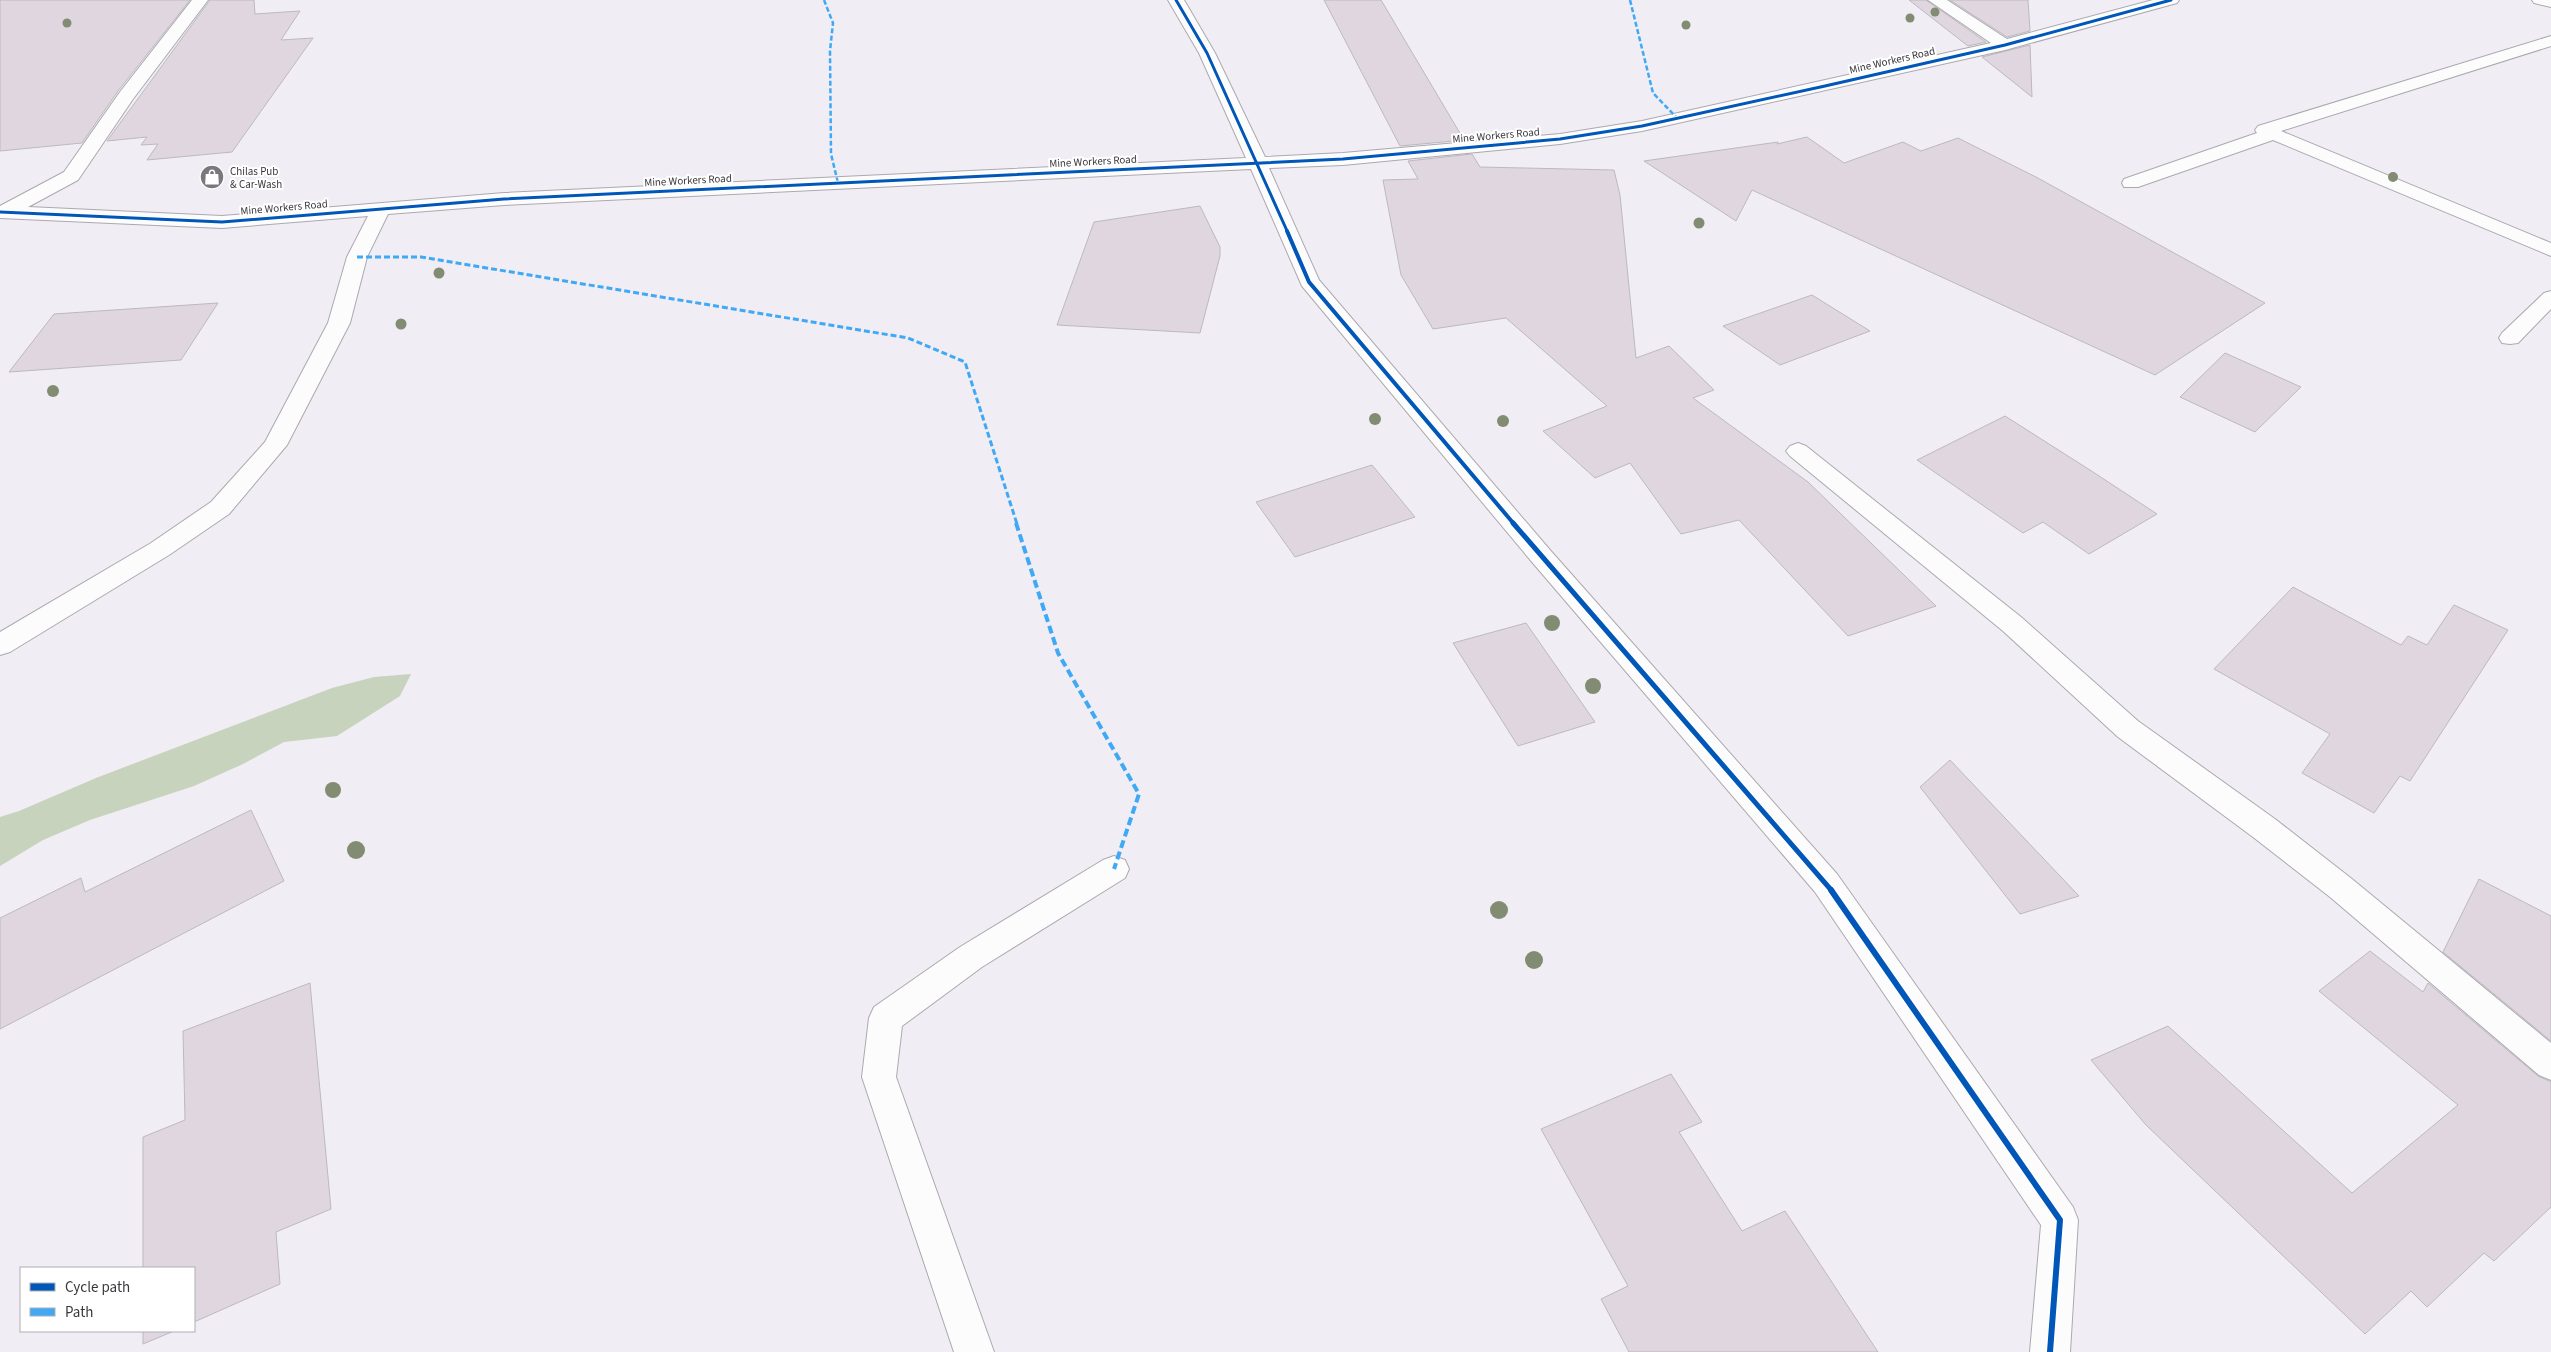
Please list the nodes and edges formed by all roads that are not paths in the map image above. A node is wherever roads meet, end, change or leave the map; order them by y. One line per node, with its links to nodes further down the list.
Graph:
1 (200, 0): 13 (street)
2 (1176, 0): 10 (street)
3 (1936, 0): 8 (street)
4 (2171, 0): 8 (street, Mine Workers Road)
5 (2540, 0): 6 (street)
6 (2551, 2)
7 (2551, 41): 9 (street)
8 (2005, 45): 10 (street, Mine Workers Road)
9 (2273, 134): 11 (street); 14 (street)
10 (1258, 164): 12 (street, Mine Workers Road); 22 (street)
11 (2131, 183)
12 (381, 208): 13 (street, Mine Workers Road); 18 (street)
13 (2, 213)
14 (2551, 250)
15 (2551, 297): 16 (street)
16 (2510, 338)
17 (1798, 451): 20 (street)
18 (0, 645)
19 (1114, 869): 21 (street)
20 (2551, 1064)
21 (974, 1352)
22 (2050, 1352)

